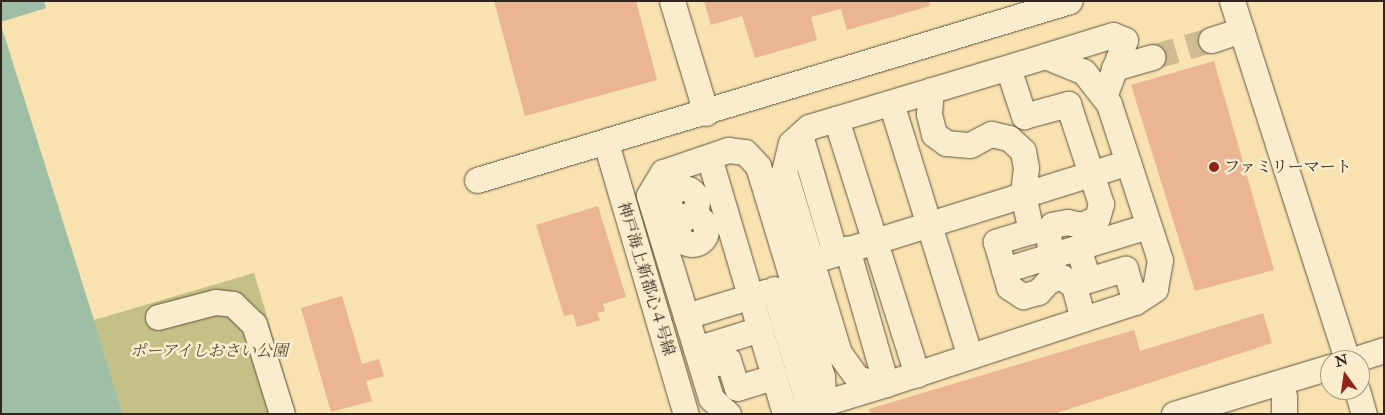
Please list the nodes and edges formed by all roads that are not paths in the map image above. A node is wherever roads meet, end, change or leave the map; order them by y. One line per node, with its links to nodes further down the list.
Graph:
1 (672, 1): 13 (street)
2 (1070, 1): 13 (street)
3 (1232, 1): 4 (street)
4 (1241, 30): 5 (street); 39 (street)
5 (1211, 40)
6 (1045, 56): 8 (street); 9 (street); 11 (street)
7 (1152, 57): 9 (street)
8 (1008, 68): 10 (street); 19 (street)
9 (1114, 68): 11 (street)
10 (931, 90): 12 (street); 22 (street)
11 (1104, 97): 18 (street)
12 (890, 103): 14 (street); 24 (street)
13 (706, 113): 16 (street)
14 (836, 119): 15 (street); 26 (street)
15 (800, 135): 28 (street); 30 (street)
16 (606, 144): 21 (street); 51 (street, 神戸海上新都心４号線)
17 (709, 157): 20 (street); 32 (street); 33 (street)
18 (1128, 162): 19 (street); 25 (street)
19 (1091, 173): 22 (street); 29 (street)
20 (674, 179): 23 (street); 35 (street)
21 (477, 180)
22 (1023, 194): 24 (street); 31 (street)
23 (687, 217)
24 (928, 224): 26 (street); 42 (street)
25 (1148, 226): 27 (street); 34 (street)
26 (875, 240): 28 (street); 45 (street)
27 (1078, 247): 29 (street); 34 (street)
28 (841, 251): 30 (street); 47 (street)
29 (1051, 254): 31 (street)
30 (811, 261): 47 (street)
31 (1004, 270): 37 (street)
32 (784, 286): 33 (street); 49 (street)
33 (750, 297): 35 (street); 38 (street)
34 (1135, 302): 37 (street)
35 (686, 316): 43 (street)
36 (158, 317): 50 (street)
37 (1083, 319): 42 (street)
38 (760, 329): 43 (street); 46 (street)
39 (1345, 350)
40 (1384, 350): 41 (street)
41 (1370, 355)
42 (970, 356): 45 (street)
43 (699, 358): 46 (street); 52 (street)
44 (1320, 370): 54 (street)
45 (917, 374): 47 (street)
46 (774, 377): 53 (street)
47 (886, 384): 49 (street)
48 (1360, 400): 55 (street)
49 (812, 407): 53 (street)
50 (282, 414)
51 (686, 414)
52 (728, 414)
53 (785, 414)
54 (1174, 414)
55 (1364, 414)

